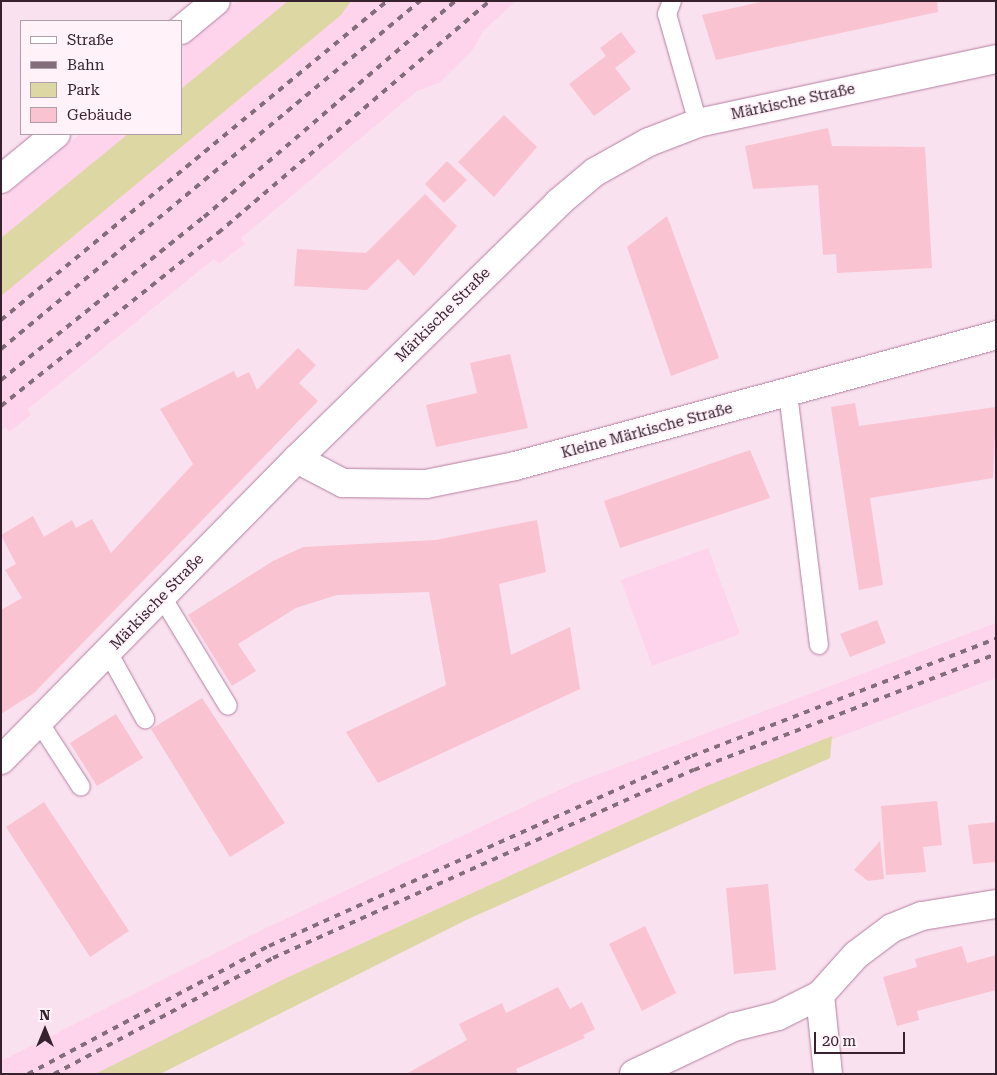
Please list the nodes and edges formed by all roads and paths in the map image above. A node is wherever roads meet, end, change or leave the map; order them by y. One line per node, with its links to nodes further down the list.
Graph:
1 (216, 1): 3 (street)
2 (672, 1): 5 (lane)
3 (182, 29)
4 (996, 59): 5 (street, Märkische Straße)
5 (698, 123): 10 (street, Märkische Straße)
6 (55, 135): 7 (street)
7 (1, 179)
8 (996, 335): 9 (street, Kleine Märkische Straße)
9 (788, 393): 10 (street, Kleine Märkische Straße); 12 (lane)
10 (297, 459): 11 (street, Märkische Straße)
11 (162, 597): 13 (street, Märkische Straße); 14 (lane)
12 (819, 644)
13 (108, 652): 15 (lane); 16 (street, Märkische Straße)
14 (228, 706)
15 (145, 719)
16 (39, 722): 17 (street, Märkische Straße); 18 (lane)
17 (1, 760)
18 (81, 787)
19 (996, 904): 20 (street)
20 (820, 995): 21 (street); 22 (street)
21 (634, 1074)
22 (828, 1074)

